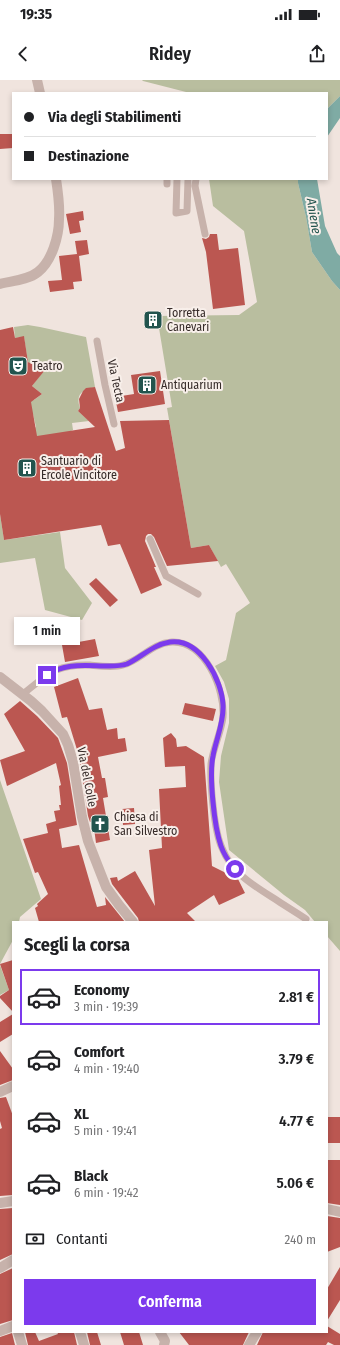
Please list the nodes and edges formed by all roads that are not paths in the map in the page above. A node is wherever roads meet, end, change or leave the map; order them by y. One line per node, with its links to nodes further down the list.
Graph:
1 (37, 80): 2 (street)
2 (40, 92)
3 (56, 180): 8 (street)
4 (177, 180): 5 (lane)
5 (188, 180)
6 (196, 180): 7 (lane)
7 (205, 234)
8 (0, 284)
9 (97, 341): 10 (lane, Via Tecta)
10 (114, 424)
11 (150, 539): 12 (lane)
12 (198, 594)
13 (0, 677): 14 (street, Via del Colle)
14 (23, 694): 15 (lane); 16 (street, Via del Colle)
15 (306, 919)
16 (132, 921)
17 (12, 1086): 18 (street)
18 (0, 1092)
19 (12, 1201): 20 (street)
20 (0, 1203)
21 (328, 1209): 22 (street)
22 (340, 1212)
23 (12, 1261): 24 (street)
24 (0, 1268)
25 (0, 1331): 26 (street)
26 (12, 1331)
27 (19, 1333): 30 (street)
28 (80, 1333): 31 (street)
29 (256, 1333): 32 (street)
30 (22, 1345)
31 (84, 1345)
32 (249, 1345)

